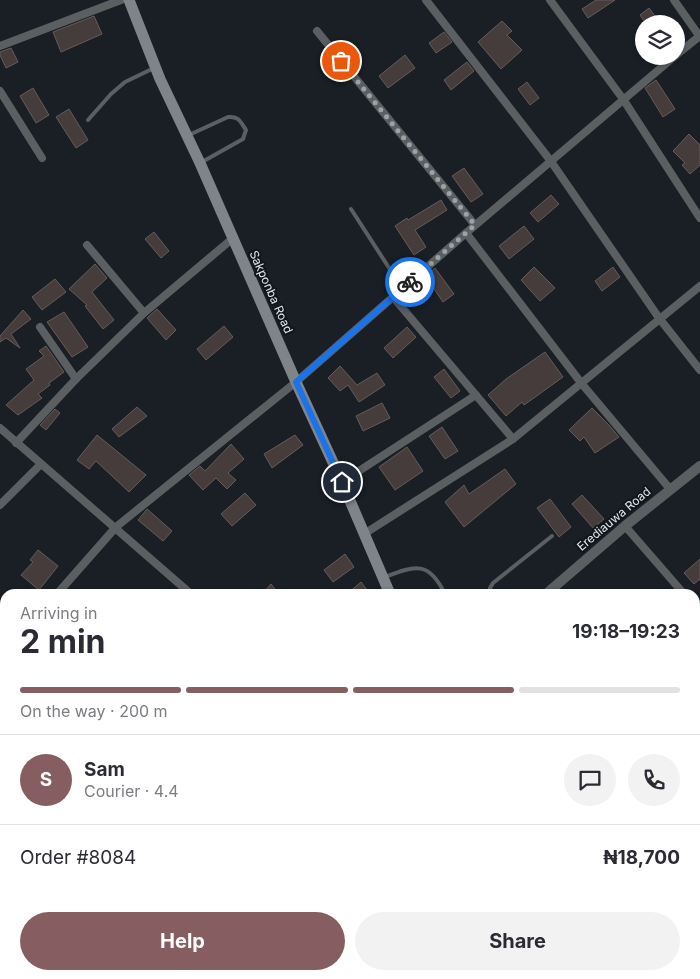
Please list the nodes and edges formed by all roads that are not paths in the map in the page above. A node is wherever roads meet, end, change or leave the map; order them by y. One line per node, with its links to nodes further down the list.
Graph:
1 (121, 0): 8 (street)
2 (129, 0): 11 (main road, Sakponba Road)
3 (426, 0): 17 (street)
4 (550, 0): 13 (street)
5 (674, 0): 7 (street)
6 (317, 32): 21 (street)
7 (700, 36): 9 (street)
8 (0, 46)
9 (685, 48)
10 (665, 65): 13 (street)
11 (156, 67): 14 (lane); 15 (main road, Sakponba Road)
12 (0, 91): 16 (street)
13 (623, 99): 17 (street); 20 (street)
14 (88, 120)
15 (187, 136): 18 (main road, Sakponba Road); 18 (lane)
16 (42, 158)
17 (550, 160): 21 (street); 29 (street)
18 (200, 163): 23 (main road, Sakponba Road)
19 (351, 209): 26 (lane)
20 (700, 218)
21 (475, 225): 22 (street)
22 (466, 233): 26 (street); 34 (street)
23 (232, 239): 28 (street); 33 (main road, Sakponba Road)
24 (87, 245): 28 (street)
25 (700, 286): 29 (street)
26 (402, 288): 27 (street)
27 (392, 297): 33 (street); 35 (street)
28 (144, 313): 32 (street)
29 (659, 318): 31 (street); 34 (street)
30 (40, 327): 32 (street)
31 (700, 370)
32 (76, 379): 38 (street)
33 (296, 382): 41 (main road, Sakponba Road); 45 (street)
34 (582, 384): 37 (street); 42 (street)
35 (476, 395): 37 (street); 41 (street)
36 (0, 428): 38 (street)
37 (513, 439): 46 (street)
38 (16, 443): 39 (street)
39 (41, 464): 43 (street); 45 (street)
40 (700, 466): 42 (street, Erediauwa Road)
41 (342, 482): 46 (main road, Sakponba Road)
42 (670, 489): 44 (street, Erediauwa Road)
43 (0, 505)
44 (625, 526): 54 (street, Erediauwa Road); 55 (street)
45 (116, 527): 49 (street); 50 (street)
46 (364, 534): 48 (main road, Sakponba Road)
47 (552, 536): 53 (lane)
48 (383, 578): 51 (main road, Sakponba Road); 52 (lane)
49 (61, 589)
50 (185, 589)
51 (388, 589)
52 (442, 589)
53 (490, 589)
54 (552, 589)
55 (680, 589)

